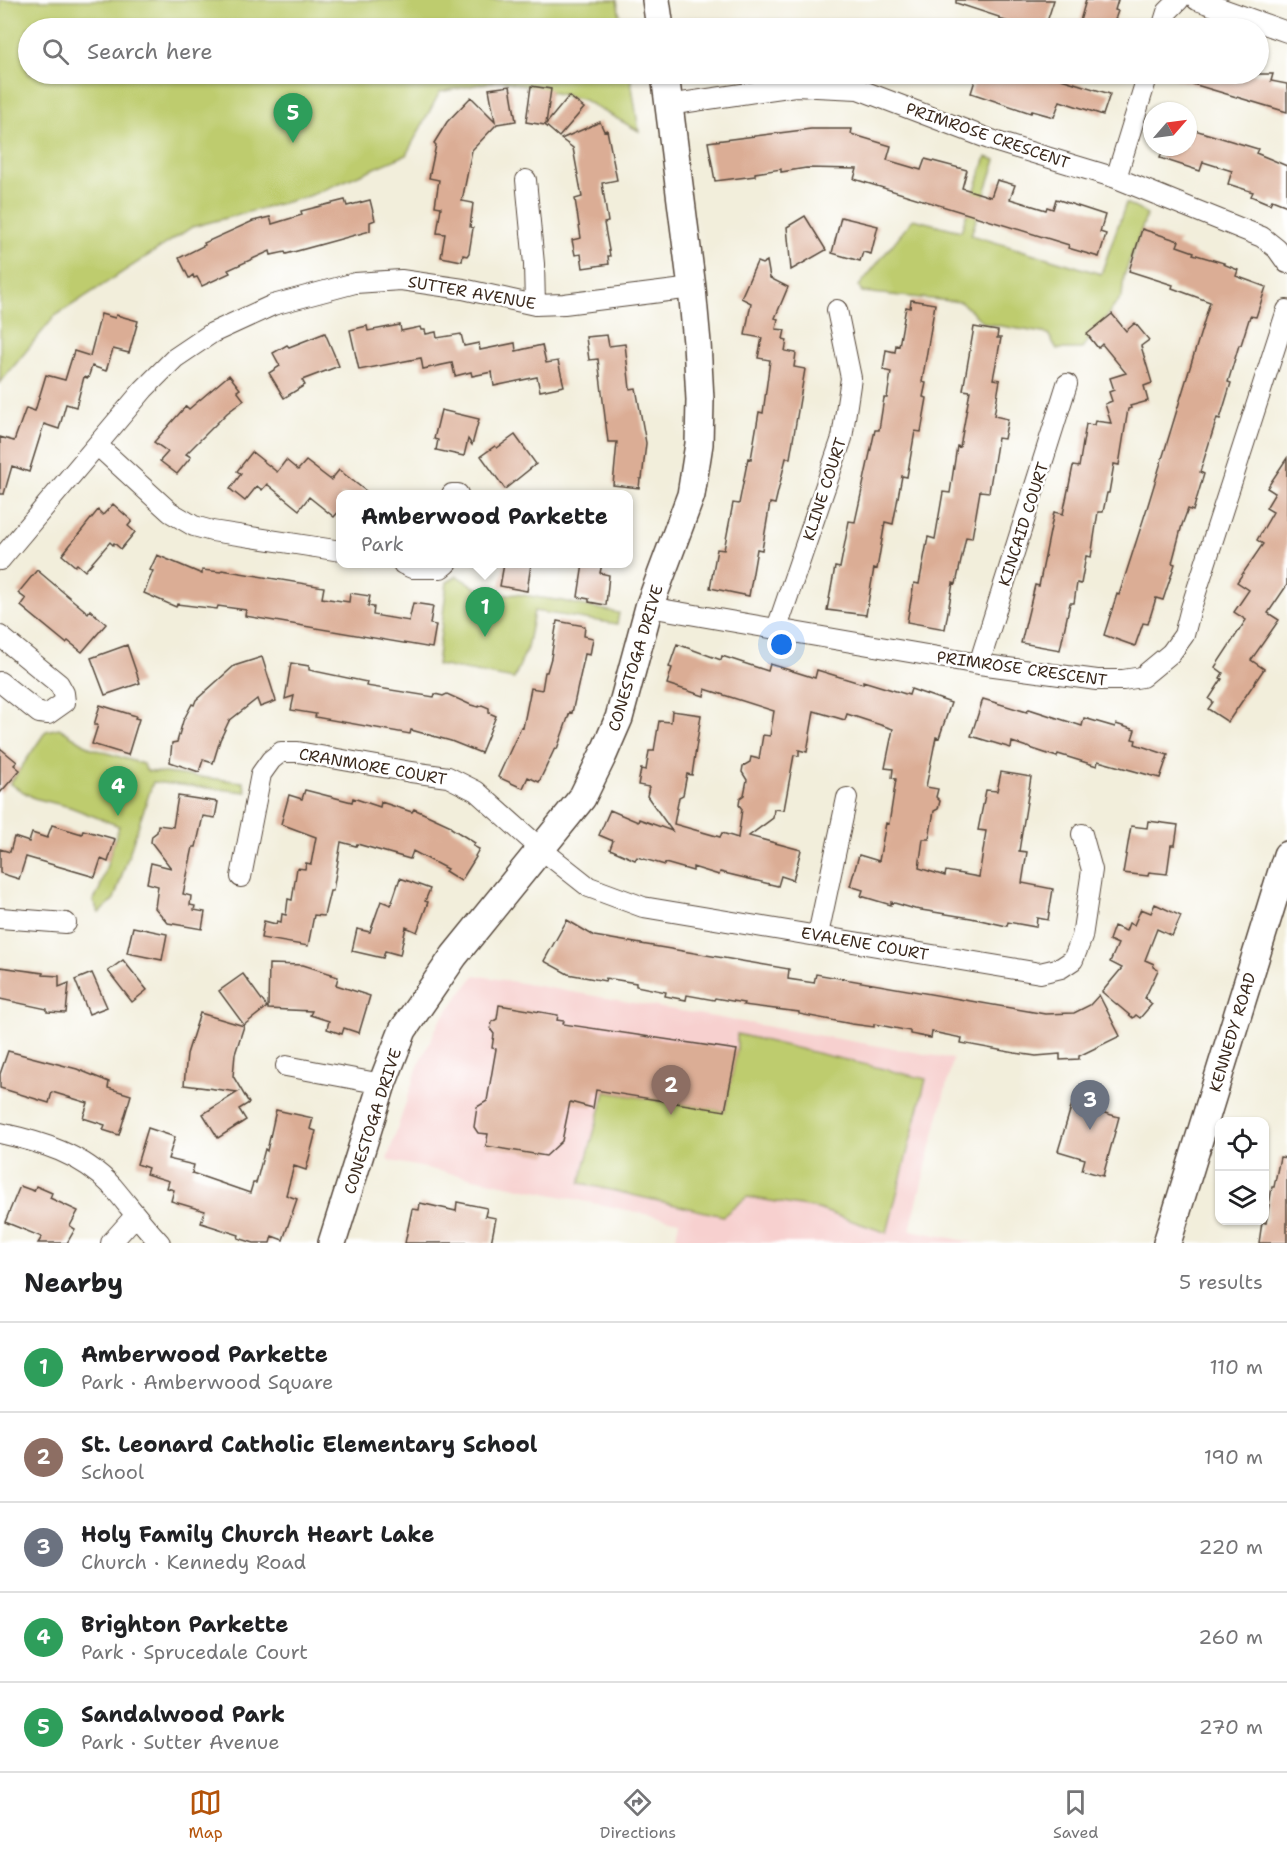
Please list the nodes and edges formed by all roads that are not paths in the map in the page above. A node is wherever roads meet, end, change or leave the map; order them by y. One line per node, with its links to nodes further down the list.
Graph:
1 (656, 0): 4 (street)
2 (1179, 0): 5 (street)
3 (1197, 0): 6 (street)
4 (659, 18)
5 (1165, 18)
6 (1248, 18)
7 (1269, 26): 8 (street)
8 (1287, 32)
9 (665, 84): 11 (street, CONESTOGA DRIVE)
10 (1145, 84): 12 (street)
11 (668, 105): 12 (street, PRIMROSE CRESCENT); 15 (street, CONESTOGA DRIVE)
12 (1116, 178): 14 (street, PRIMROSE CRESCENT)
13 (526, 180): 16 (street)
14 (1287, 263)
15 (692, 288): 16 (street, SUTTER AVENUE); 25 (street, CONESTOGA DRIVE)
16 (535, 304): 20 (street, SUTTER AVENUE)
17 (837, 310): 26 (street, KLINE COURT)
18 (1287, 310): 28 (street, PRIMROSE CRESCENT)
19 (1067, 384): 28 (street, KINCAID COURT)
20 (97, 445): 21 (street); 22 (street, SUTTER AVENUE)
21 (336, 550)
22 (0, 560)
23 (412, 568): 24 (street)
24 (431, 568)
25 (649, 607): 26 (street, PRIMROSE CRESCENT); 32 (street, CONESTOGA DRIVE)
26 (777, 628): 28 (street, PRIMROSE CRESCENT)
27 (0, 636): 29 (street)
28 (979, 664)
29 (0, 682)
30 (847, 798): 37 (street)
31 (1082, 834): 37 (street, EVALENE COURT)
32 (541, 849): 34 (street, CRANMORE COURT); 37 (street, EVALENE COURT); 39 (street, CONESTOGA DRIVE)
33 (1287, 855): 45 (street, KENNEDY ROAD)
34 (241, 877)
35 (0, 918): 36 (street)
36 (66, 923)
37 (818, 934)
38 (286, 1066): 39 (street)
39 (382, 1084): 44 (street, CONESTOGA DRIVE)
40 (0, 1133): 41 (street)
41 (135, 1216): 42 (street); 43 (street)
42 (111, 1243)
43 (160, 1243)
44 (332, 1243)
45 (1167, 1243)

